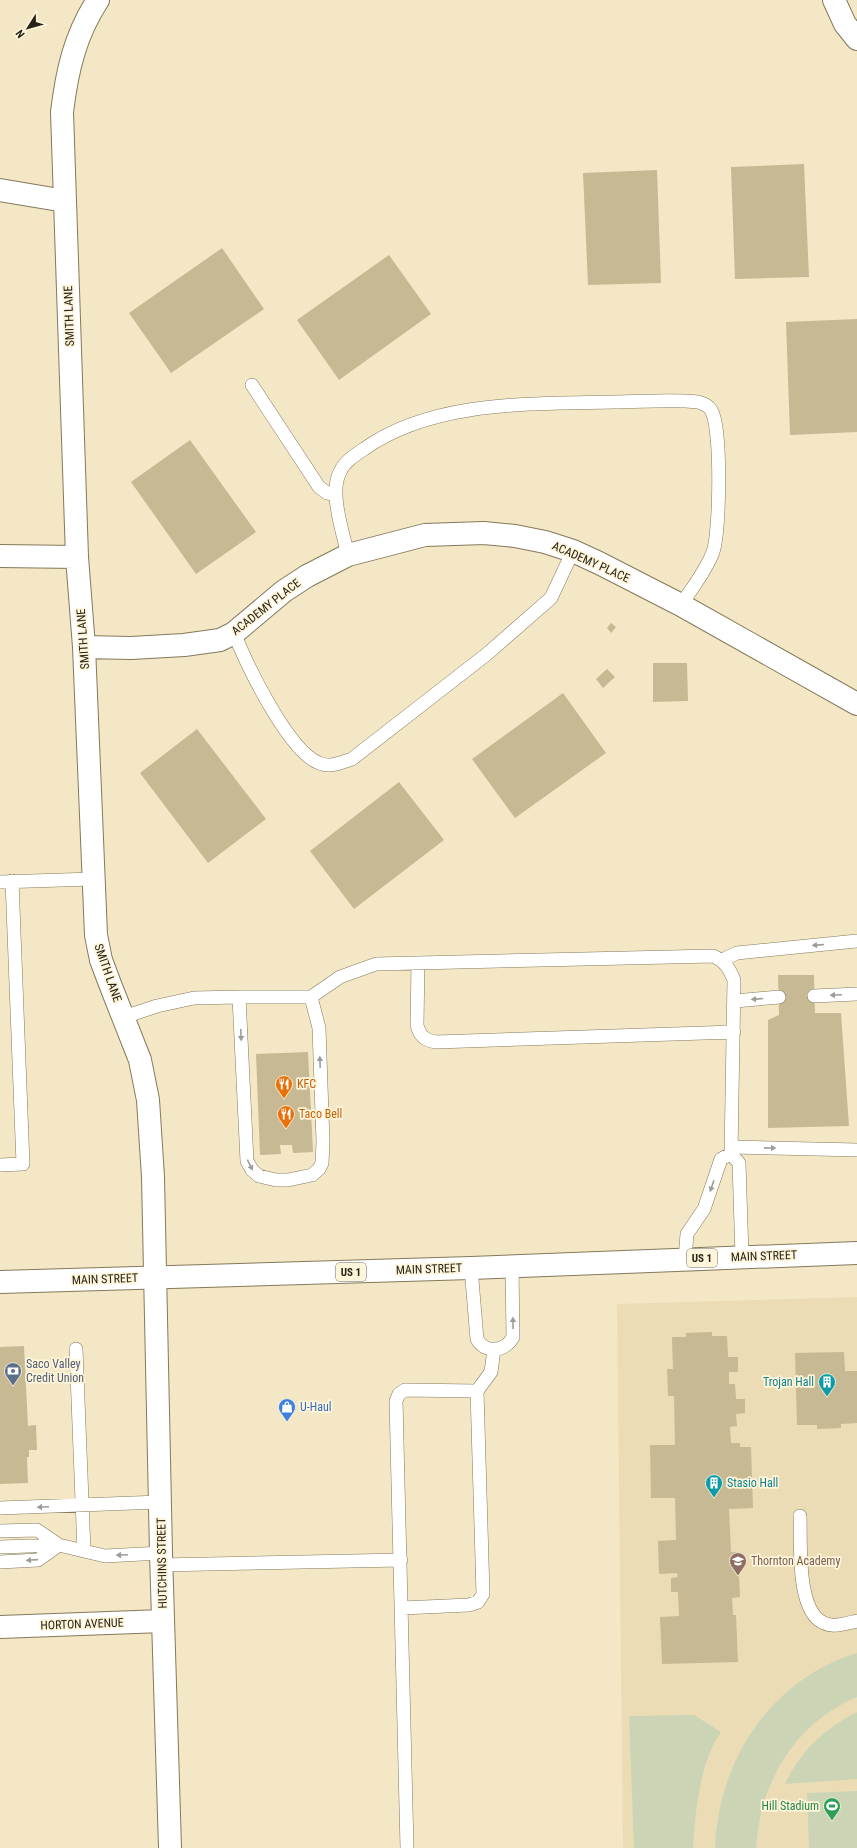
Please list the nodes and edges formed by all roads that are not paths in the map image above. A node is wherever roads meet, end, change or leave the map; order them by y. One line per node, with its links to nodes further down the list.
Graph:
1 (98, 0): 5 (street, SMITH LANE)
2 (834, 0): 3 (street)
3 (857, 39)
4 (0, 190): 5 (street)
5 (64, 201): 11 (street, SMITH LANE)
6 (252, 385): 7 (lane)
7 (336, 495): 9 (lane); 12 (lane)
8 (573, 552): 9 (street, ACADEMY PLACE); 12 (street, ACADEMY PLACE); 13 (lane)
9 (348, 555): 13 (street, ACADEMY PLACE)
10 (0, 556): 11 (street)
11 (77, 557): 14 (street, SMITH LANE)
12 (681, 605): 15 (street, ACADEMY PLACE)
13 (234, 633): 14 (street, ACADEMY PLACE)
14 (84, 648): 16 (street, SMITH LANE)
15 (857, 704)
16 (92, 879): 17 (lane); 27 (street, SMITH LANE)
17 (6, 881): 31 (lane)
18 (857, 941): 19 (lane, one-way to 19)
19 (722, 960): 20 (lane); 26 (lane)
20 (418, 963): 24 (lane); 28 (lane)
21 (857, 994): 23 (lane, one-way to 23)
22 (239, 996): 24 (lane); 24 (lane, one-way to 24); 27 (lane)
23 (814, 996)
24 (311, 997)
25 (779, 997): 26 (lane, one-way to 26)
26 (735, 1001): 28 (lane)
27 (124, 1017): 37 (street, SMITH LANE)
28 (734, 1032): 30 (lane)
29 (857, 1150): 30 (lane, one-way to 29)
30 (731, 1151): 33 (lane); 34 (lane, one-way to 34)
31 (0, 1164)
32 (857, 1253): 33 (street, MAIN STREET / US 1)
33 (742, 1256): 34 (street, MAIN STREET / US 1)
34 (685, 1259): 35 (street, MAIN STREET / US 1)
35 (512, 1266): 36 (street, MAIN STREET / US 1); 40 (lane, one-way to 35)
36 (471, 1268): 37 (street, MAIN STREET / US 1); 40 (lane)
37 (155, 1277): 38 (street, MAIN STREET / US 1); 42 (street, HUTCHINS STREET)
38 (0, 1282)
39 (76, 1349): 43 (lane)
40 (494, 1350): 41 (lane)
41 (478, 1391): 51 (lane); 53 (lane)
42 (160, 1502): 43 (lane); 50 (street, HUTCHINS STREET)
43 (82, 1506): 44 (lane, one-way to 44); 49 (lane)
44 (0, 1508)
45 (800, 1516): 55 (lane)
46 (0, 1531): 47 (lane)
47 (59, 1545): 48 (lane); 49 (lane); 52 (lane, one-way to 52)
48 (0, 1546)
49 (84, 1551): 50 (lane, one-way to 49)
50 (161, 1559): 51 (lane); 54 (street, HUTCHINS STREET)
51 (401, 1560): 53 (lane)
52 (0, 1562)
53 (402, 1608): 58 (lane)
54 (163, 1621): 56 (street, HORTON AVENUE); 57 (street, HUTCHINS STREET)
55 (857, 1621)
56 (0, 1627)
57 (170, 1848)
58 (407, 1848)

